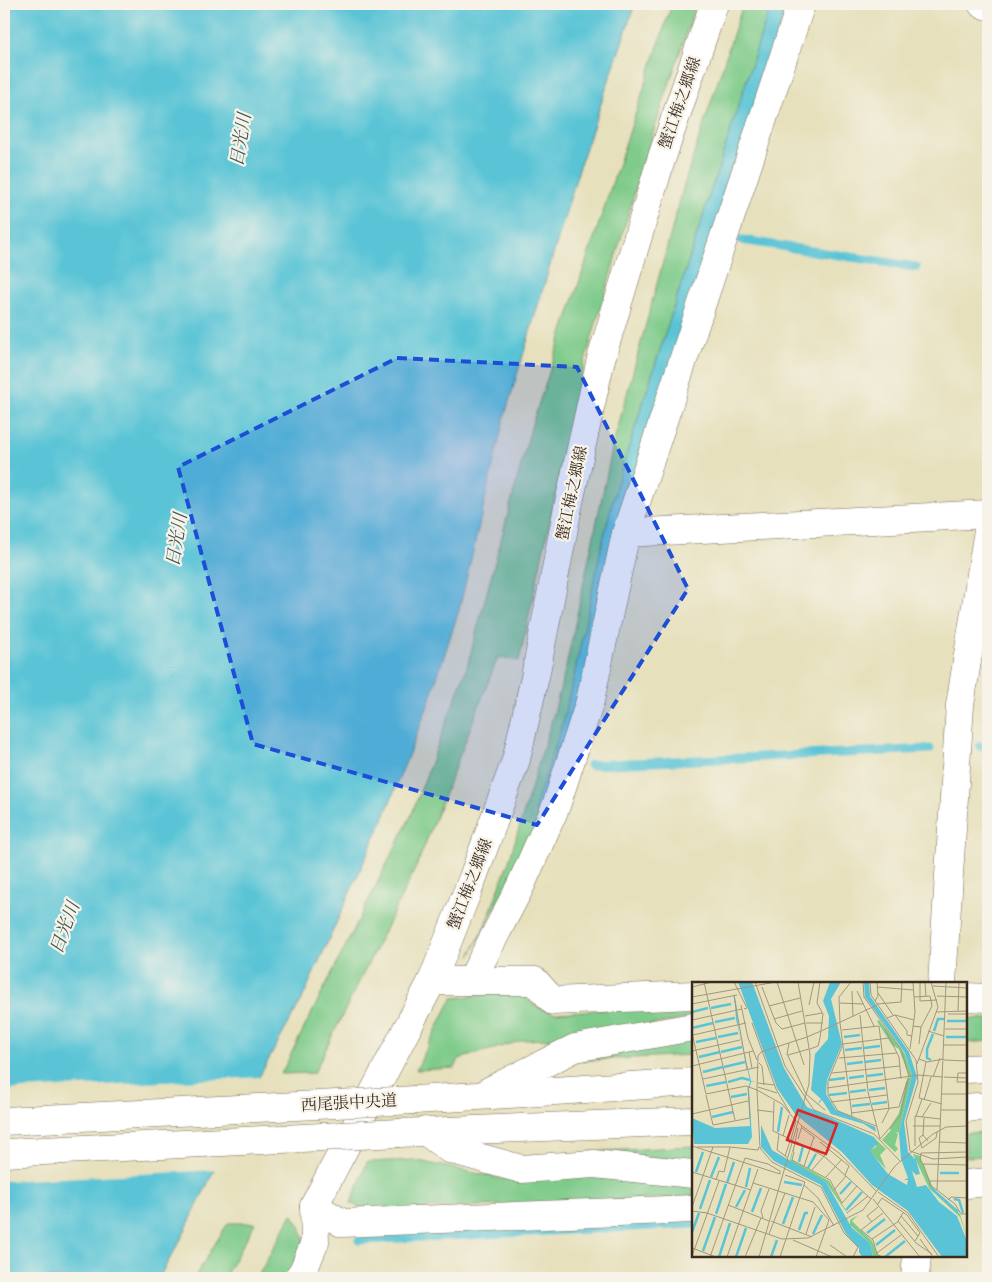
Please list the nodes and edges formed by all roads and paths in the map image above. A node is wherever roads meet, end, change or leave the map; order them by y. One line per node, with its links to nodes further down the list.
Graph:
1 (714, 4): 8 (street, 蟹江梅之郷線)
2 (801, 4): 7 (street)
3 (982, 4): 4 (street)
4 (988, 6)
5 (988, 514): 7 (street)
6 (988, 530): 10 (street)
7 (626, 533): 9 (street)
8 (432, 981): 9 (street); 28 (street, 蟹江梅之郷線)
9 (471, 982): 13 (street)
10 (942, 982)
11 (988, 986): 12 (street)
12 (967, 988)
13 (692, 995)
14 (967, 997): 15 (street)
15 (988, 998)
16 (692, 1027): 20 (street)
17 (988, 1068): 18 (street)
18 (967, 1069)
19 (692, 1082): 20 (street, 西尾張中央道)
20 (478, 1096): 23 (street, 西尾張中央道, bridge)
21 (988, 1106): 22 (street)
22 (967, 1108)
23 (4, 1121)
24 (692, 1122): 25 (street, 西尾張中央道)
25 (412, 1132): 26 (street, 西尾張中央道, bridge); 27 (street)
26 (4, 1153)
27 (692, 1174)
28 (314, 1206): 30 (street); 32 (street)
29 (692, 1209): 30 (street)
30 (342, 1223): 33 (street)
31 (918, 1257): 34 (street)
32 (298, 1278)
33 (320, 1278)
34 (916, 1278)

